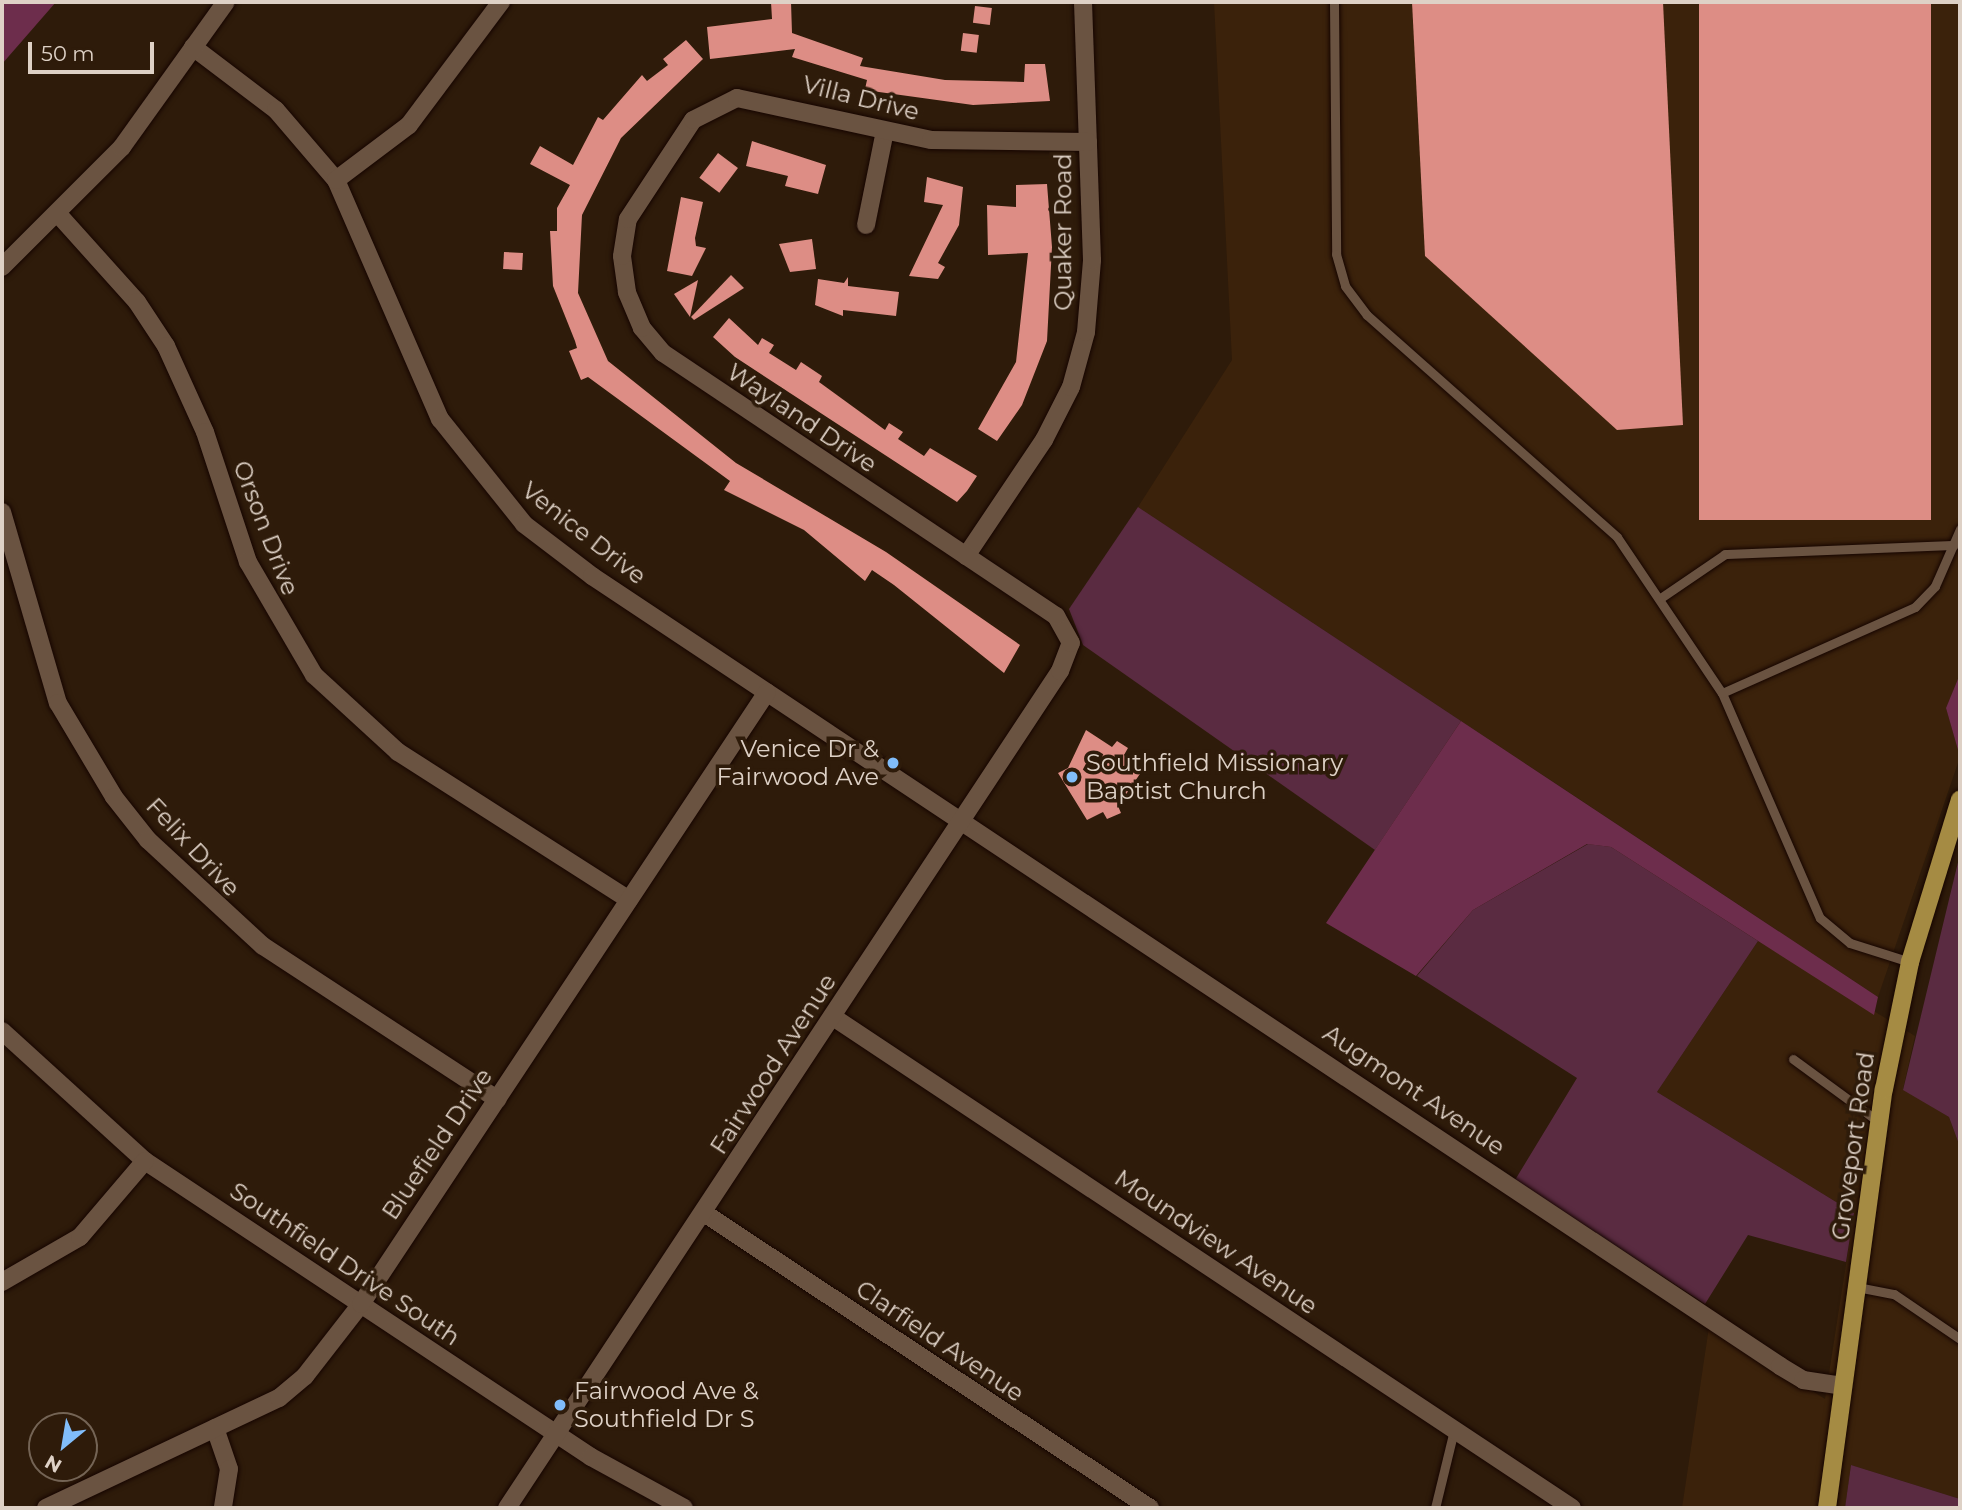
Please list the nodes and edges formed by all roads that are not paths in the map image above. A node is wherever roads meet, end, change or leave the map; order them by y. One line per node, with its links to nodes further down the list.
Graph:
1 (226, 2): 5 (street)
2 (501, 2): 9 (street)
3 (1083, 2): 7 (street, Quaker Road)
4 (1334, 2): 17 (lane)
5 (193, 47): 9 (street, Venice Drive); 10 (street)
6 (885, 131): 7 (street, Villa Drive); 8 (street, Villa Drive); 11 (street)
7 (1088, 142): 16 (street, Quaker Road)
8 (653, 171): 16 (street, Wayland Drive)
9 (336, 180): 19 (street, Venice Drive)
10 (58, 214): 12 (street); 23 (street, Orson Drive)
11 (866, 225)
12 (2, 267)
13 (2, 512): 28 (street, Felix Drive)
14 (1960, 529): 15 (lane)
15 (1954, 545): 17 (lane); 20 (lane)
16 (966, 556): 18 (street, Wayland Drive)
17 (1662, 597): 20 (lane)
18 (1071, 643): 22 (street, Fairwood Avenue)
19 (768, 692): 22 (street, Venice Drive); 23 (street, Bluefield Drive)
20 (1722, 693): 24 (lane)
21 (1960, 799): 24 (main road, Groveport Road)
22 (961, 822): 25 (street, Fairwood Avenue); 36 (street, Augmont Avenue)
23 (629, 900): 28 (street, Bluefield Drive)
24 (1910, 962): 29 (main road, Groveport Road)
25 (833, 1017): 31 (street, Fairwood Avenue); 38 (street, Moundview Avenue)
26 (2, 1031): 30 (street, Southfield Drive South)
27 (1793, 1059): 29 (lane)
28 (497, 1099): 34 (street, Bluefield Drive)
29 (1880, 1122): 33 (main road, Groveport Road)
30 (145, 1161): 32 (street); 34 (street, Southfield Drive South)
31 (704, 1213): 39 (street, Fairwood Avenue); 44 (street, Clarfield Avenue)
32 (2, 1282)
33 (1857, 1287): 35 (lane); 36 (main road, Groveport Road)
34 (361, 1304): 37 (street, Bluefield Drive); 39 (street, Southfield Drive South)
35 (1960, 1339)
36 (1843, 1386): 47 (main road, Groveport Road)
37 (215, 1428): 40 (street, Bluefield Drive); 41 (street)
38 (1454, 1430): 45 (lane); 46 (street, Moundview Avenue)
39 (557, 1434): 42 (street, Fairwood Avenue); 43 (street, Southfield Drive South)
40 (46, 1508)
41 (223, 1508)
42 (507, 1508)
43 (684, 1508)
44 (1150, 1508)
45 (1435, 1508)
46 (1572, 1508)
47 (1826, 1508)

